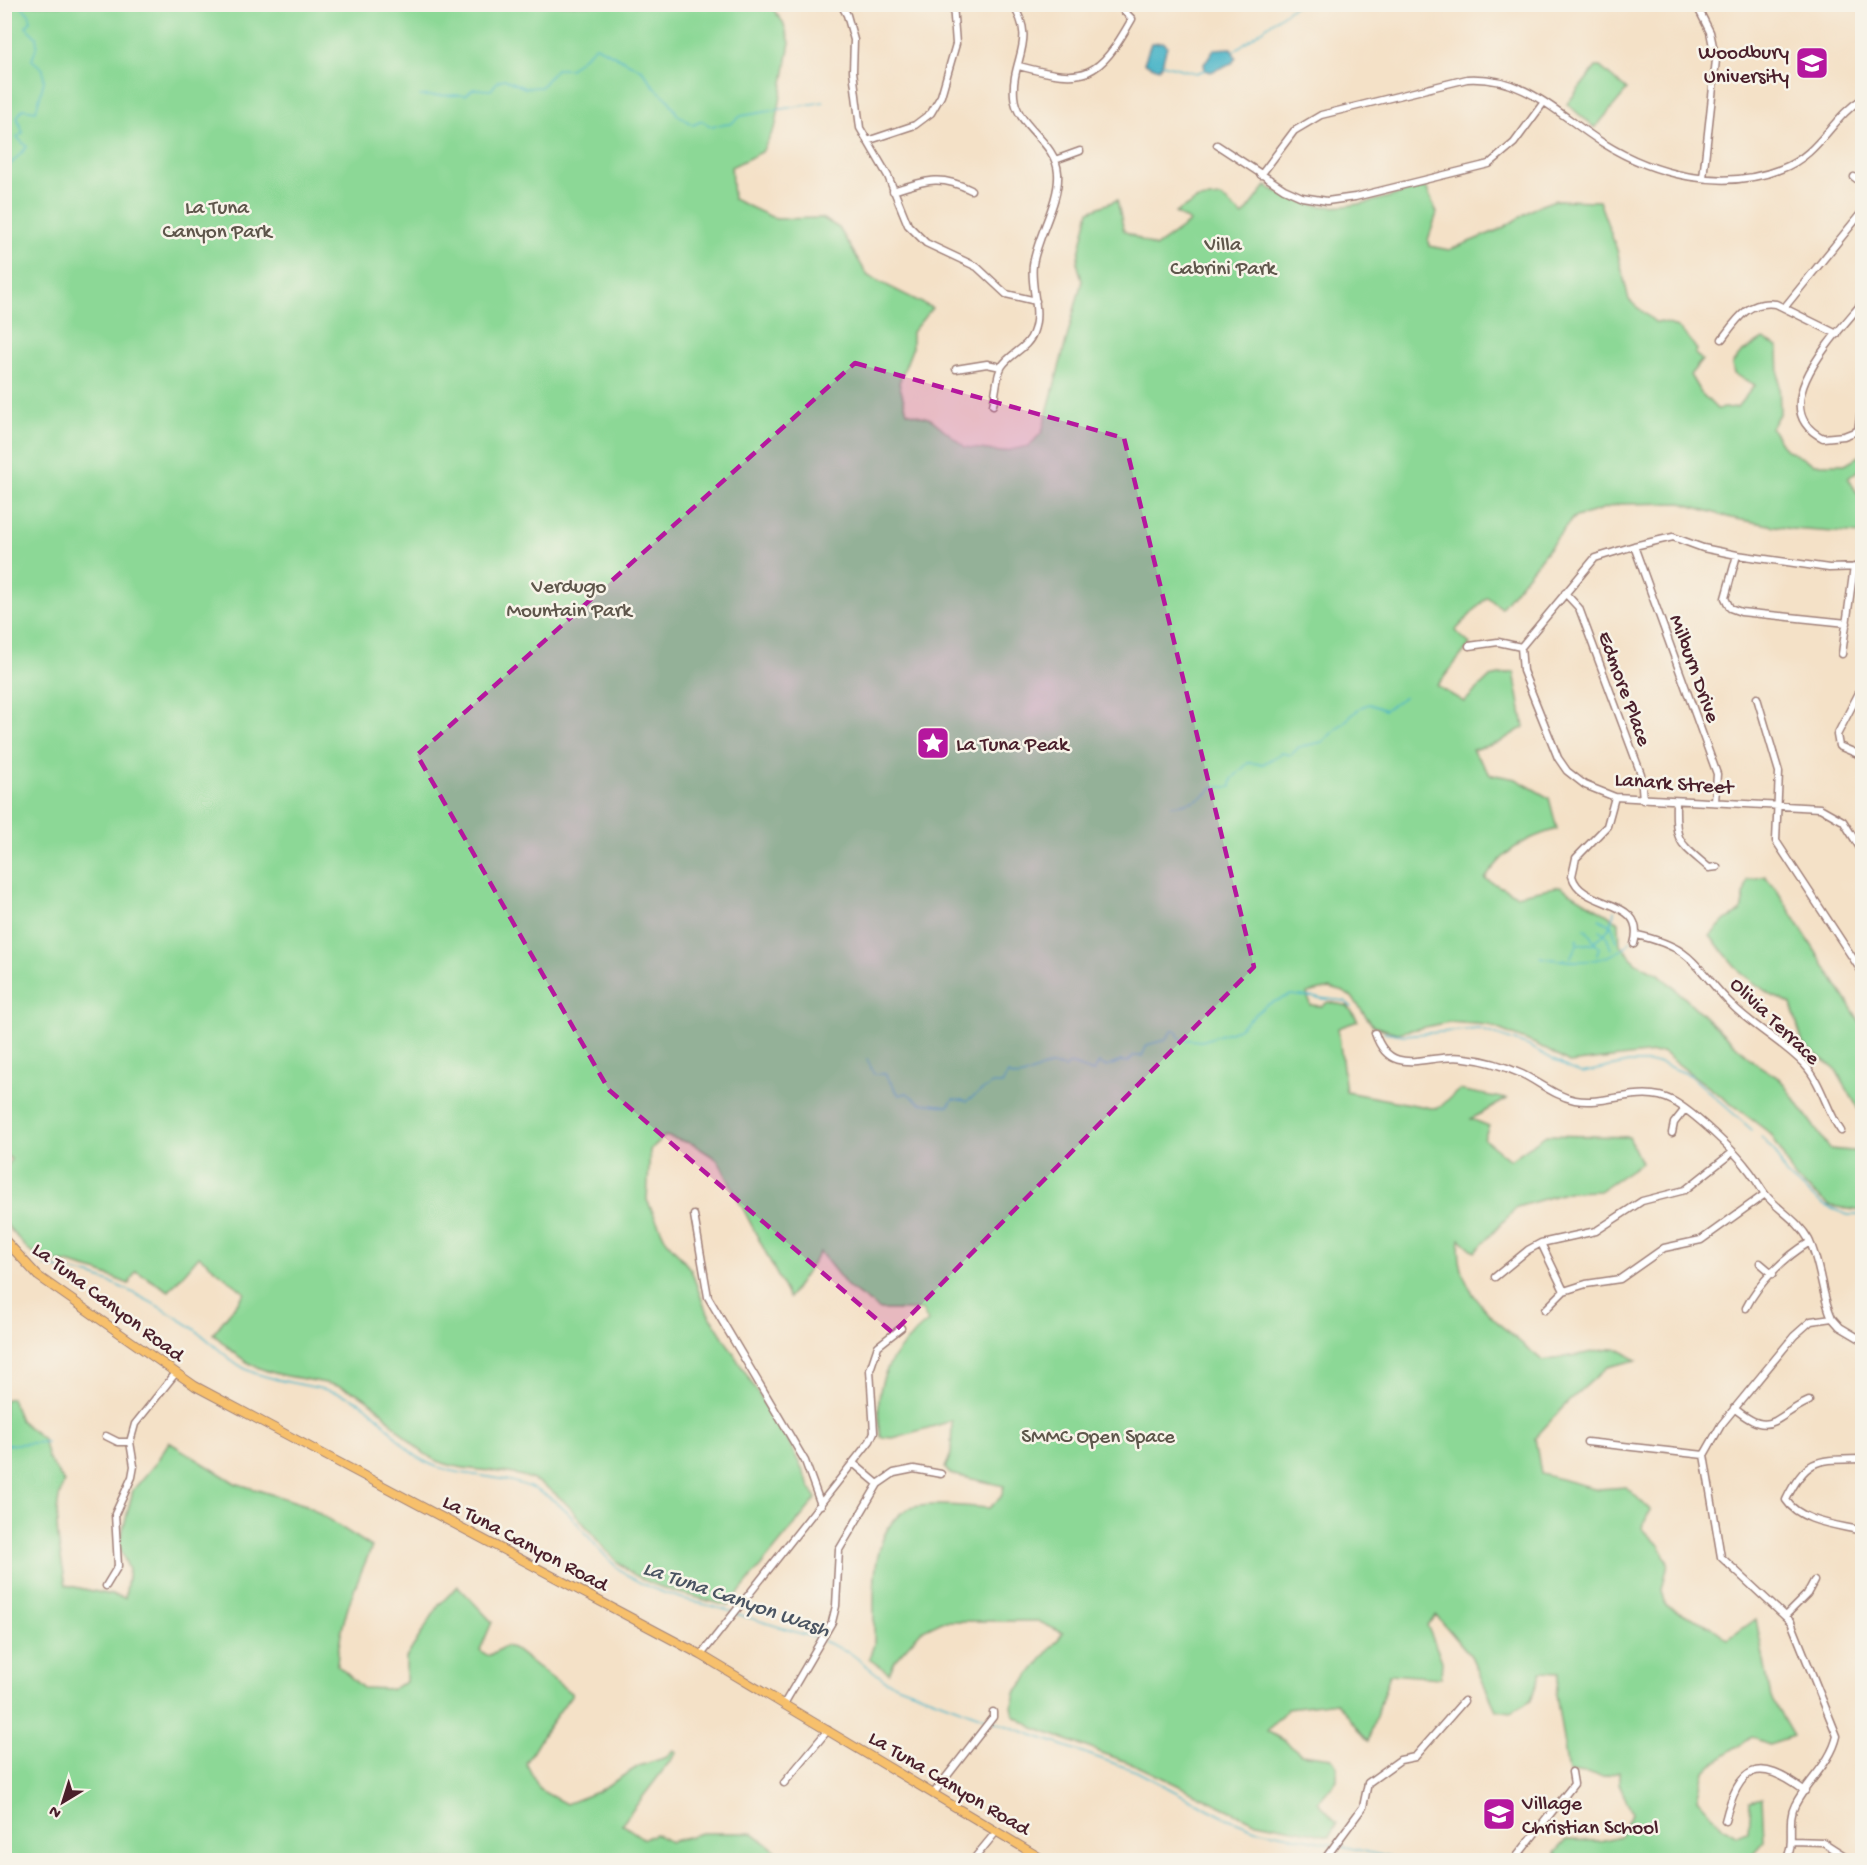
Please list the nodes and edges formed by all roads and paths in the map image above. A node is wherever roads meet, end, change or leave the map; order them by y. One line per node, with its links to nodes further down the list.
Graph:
1 (841, 4): 9 (street)
2 (953, 4): 9 (street)
3 (1012, 4): 6 (street)
4 (1117, 4): 6 (street)
5 (1696, 4): 15 (street)
6 (1019, 66): 12 (street)
7 (1863, 99): 15 (street)
8 (1544, 102): 13 (street); 13 (street); 15 (street)
9 (867, 141): 18 (street)
10 (1217, 145): 13 (street)
11 (1080, 151): 12 (street)
12 (1055, 160): 20 (street)
13 (1262, 175)
14 (1854, 177): 16 (street)
15 (1703, 178)
16 (1863, 183)
17 (970, 190): 18 (street)
18 (893, 191): 20 (street)
19 (1863, 212): 22 (street)
20 (1036, 301): 25 (street)
21 (1863, 303): 23 (street)
22 (1784, 308): 23 (street); 24 (street)
23 (1837, 334): 29 (street)
24 (1722, 339)
25 (1001, 367): 26 (street); 28 (street)
26 (956, 369)
27 (1863, 402): 29 (street)
28 (993, 405)
29 (1860, 430)
30 (1634, 546): 31 (street); 34 (street); 45 (street, Milburn Drive)
31 (1737, 555): 32 (street); 35 (street)
32 (1854, 567): 33 (street); 35 (street)
33 (1863, 567)
34 (1565, 593): 37 (street); 43 (street, Edmore Place)
35 (1847, 623): 38 (street)
36 (1469, 646): 37 (street)
37 (1521, 647): 42 (street, Lanark Street)
38 (1842, 654)
39 (1863, 687): 41 (street)
40 (1757, 698): 46 (street)
41 (1863, 759)
42 (1615, 797): 43 (street, Lanark Street); 49 (street)
43 (1643, 800): 44 (street, Lanark Street)
44 (1676, 801): 45 (street, Lanark Street); 48 (street)
45 (1715, 802): 46 (street, Lanark Street)
46 (1779, 805): 47 (street, Lanark Street); 51 (street)
47 (1863, 851)
48 (1717, 867)
49 (1636, 935): 50 (street); 54 (street, Olivia Terrace)
50 (1634, 944)
51 (1863, 972)
52 (1375, 1033): 53 (street)
53 (1685, 1109): 55 (street); 56 (street)
54 (1841, 1131)
55 (1672, 1133)
56 (1733, 1152): 57 (street); 61 (street)
57 (1766, 1194): 60 (street); 65 (street)
58 (694, 1215): 82 (street)
59 (5, 1240): 71 (main road, La Tuna Canyon Road)
60 (1810, 1242): 63 (street); 68 (street)
61 (1541, 1243): 64 (street); 65 (street)
62 (1760, 1263): 63 (street)
63 (1773, 1274): 66 (street)
64 (1495, 1277)
65 (1564, 1291): 67 (street)
66 (1746, 1308)
67 (1545, 1310)
68 (1832, 1318): 70 (street); 73 (street)
69 (901, 1328): 79 (street)
70 (1861, 1337)
71 (175, 1374): 75 (street); 87 (main road, La Tuna Canyon Road)
72 (1809, 1401): 73 (street)
73 (1734, 1408): 77 (street)
74 (106, 1436): 75 (street)
75 (130, 1442): 85 (street)
76 (1587, 1443): 77 (street)
77 (1704, 1455): 86 (street)
78 (1863, 1459): 83 (street)
79 (853, 1463): 81 (street); 82 (street)
80 (941, 1474): 81 (street)
81 (878, 1484): 89 (street)
82 (821, 1505): 87 (street)
83 (1863, 1531)
84 (1814, 1581): 86 (street)
85 (106, 1586)
86 (1786, 1615): 94 (street)
87 (700, 1655): 89 (main road, La Tuna Canyon Road)
88 (1464, 1701): 101 (street)
89 (784, 1704): 91 (main road, La Tuna Canyon Road)
90 (992, 1717): 95 (street)
91 (828, 1731): 93 (street); 95 (main road, La Tuna Canyon Road)
92 (1572, 1772): 102 (street)
93 (784, 1783)
94 (1805, 1791): 96 (street); 98 (street)
95 (933, 1794): 97 (main road, La Tuna Canyon Road)
96 (1725, 1821)
97 (996, 1832): 99 (street); 100 (main road, La Tuna Canyon Road)
98 (1793, 1841): 103 (street); 104 (street)
99 (973, 1860)
100 (1044, 1860)
101 (1324, 1860)
102 (1514, 1860)
103 (1786, 1860)
104 (1851, 1860)

